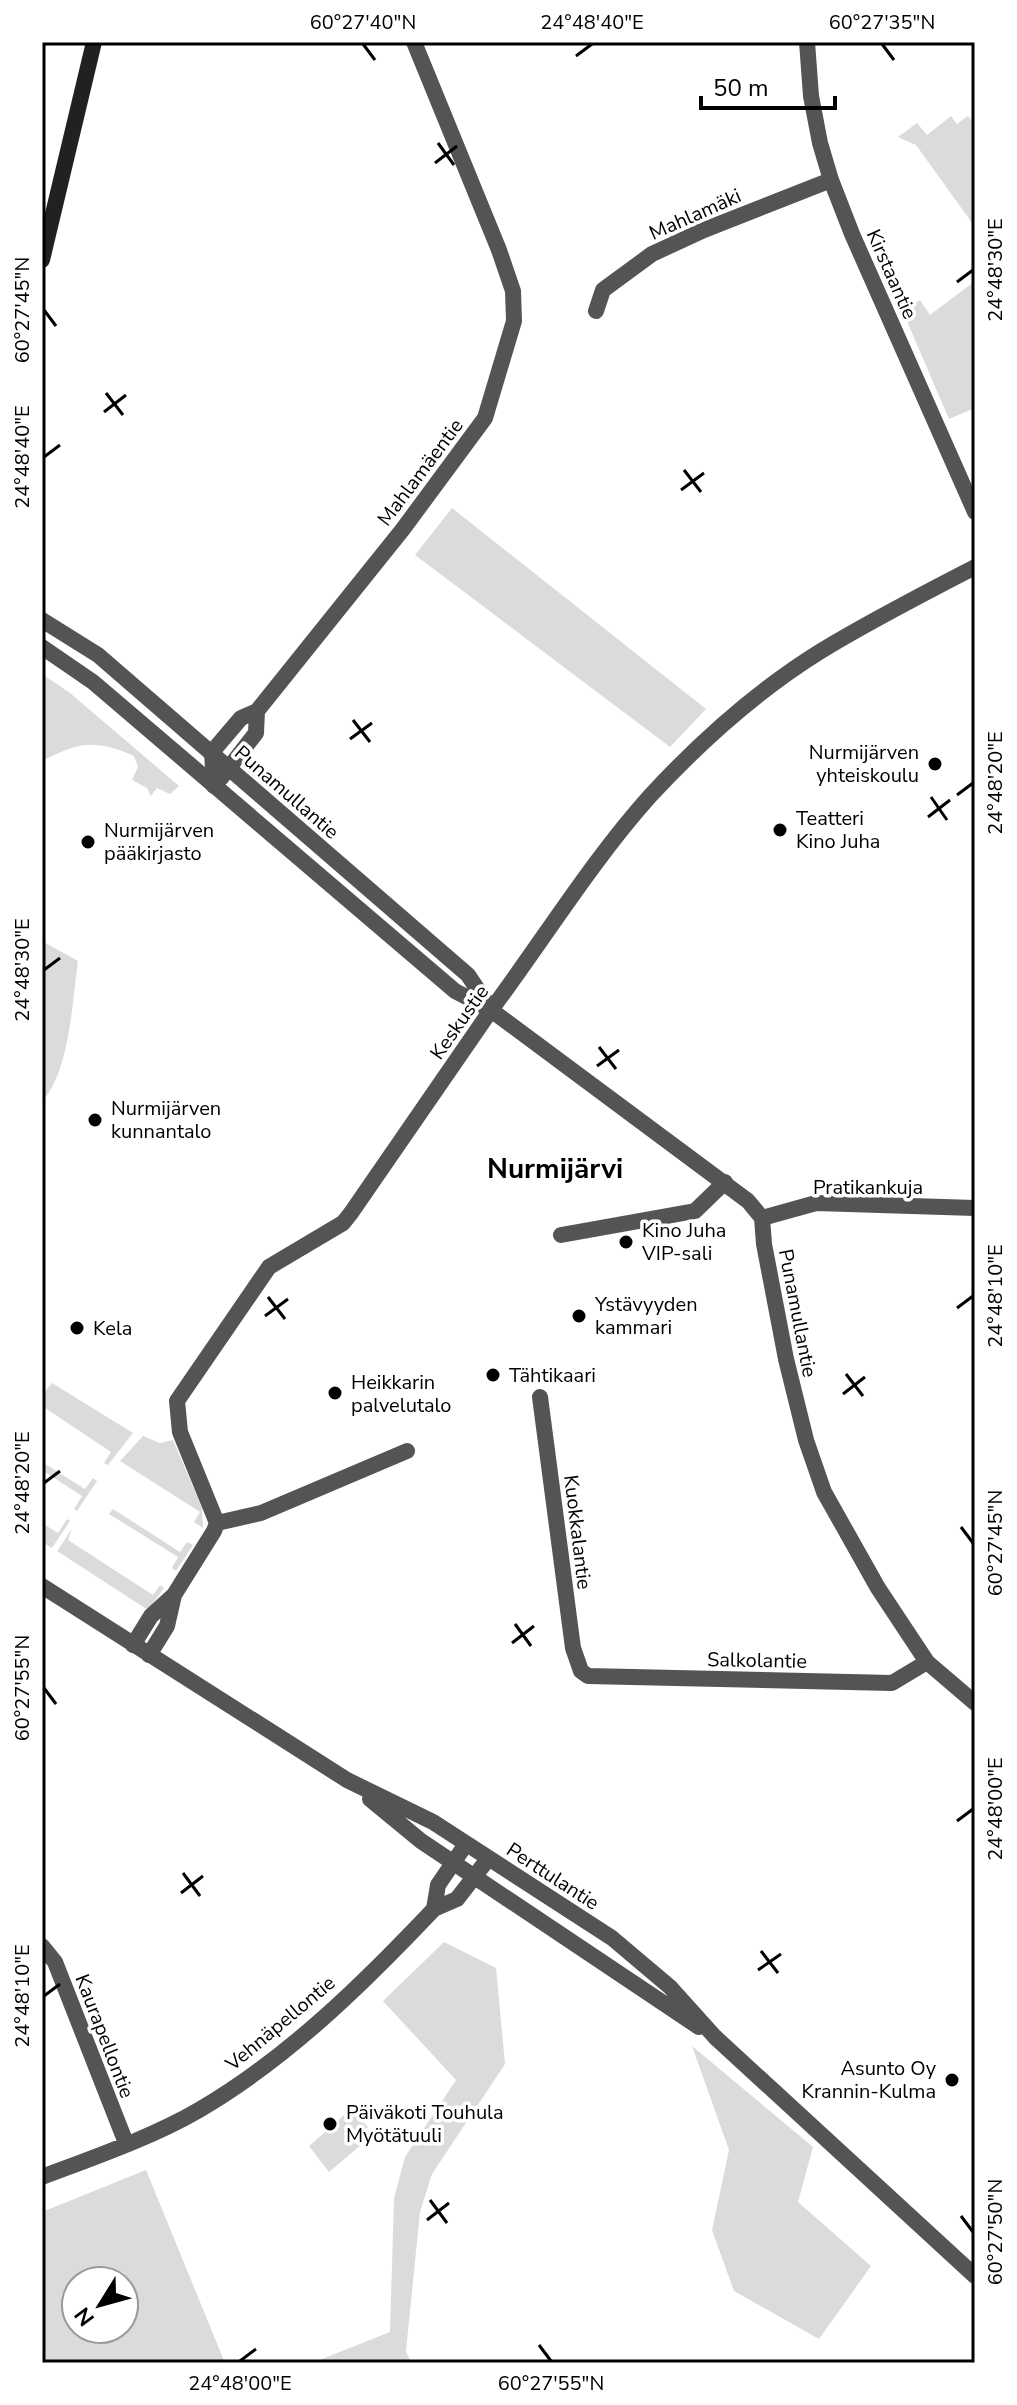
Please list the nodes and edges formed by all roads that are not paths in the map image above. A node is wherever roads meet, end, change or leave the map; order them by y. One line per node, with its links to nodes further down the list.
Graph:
1 (94, 42): 5 (main road)
2 (414, 42): 11 (street, Mahlamäentie)
3 (807, 42): 4 (street, Kirstaantie)
4 (831, 180): 6 (street, Mahlamäki); 7 (street, Kirstaantie)
5 (42, 260)
6 (596, 311)
7 (975, 512)
8 (975, 567): 15 (street, Keskustie)
9 (42, 620): 12 (street, Punamullantie)
10 (42, 647): 14 (street, Punamullantie)
11 (257, 711): 12 (street, Mahlamäentie); 13 (street, Mahlamäentie)
12 (212, 752): 13 (street, Punamullantie); 14 (street)
13 (229, 768): 14 (street, Mahlamäentie); 15 (street, Punamullantie)
14 (214, 786): 15 (street, Punamullantie)
15 (491, 1010): 16 (street, Punamullantie); 22 (street, Keskustie)
16 (725, 1182): 18 (street, Punamullantie); 19 (street)
17 (975, 1208): 18 (street, Pratikankuja)
18 (762, 1218): 27 (street, Punamullantie)
19 (561, 1235)
20 (540, 1397): 28 (street, Kuokkalantie)
21 (407, 1451): 22 (street)
22 (217, 1523): 24 (street)
23 (42, 1586): 25 (street, Perttulantie)
24 (174, 1595): 25 (street); 26 (street)
25 (133, 1645): 26 (street, Perttulantie)
26 (149, 1655): 30 (street, Perttulantie)
27 (927, 1662): 28 (street, Salkolantie); 29 (street, Punamullantie)
28 (581, 1671)
29 (975, 1703)
30 (347, 1780): 31 (street, Perttulantie); 33 (street, Perttulantie)
31 (466, 1844): 32 (street, Perttulantie); 33 (street, Vehnäpellontie)
32 (488, 1859): 34 (street, Vehnäpellontie); 37 (street, Perttulantie)
33 (453, 1862): 34 (street, Perttulantie); 35 (street, Vehnäpellontie)
34 (474, 1877): 35 (street, Vehnäpellontie); 37 (street, Perttulantie)
35 (434, 1909): 38 (street, Vehnäpellontie)
36 (42, 1946): 38 (street, Kaurapellontie)
37 (715, 2037): 40 (street, Perttulantie)
38 (126, 2143): 39 (street, Vehnäpellontie)
39 (42, 2177)
40 (975, 2276)

